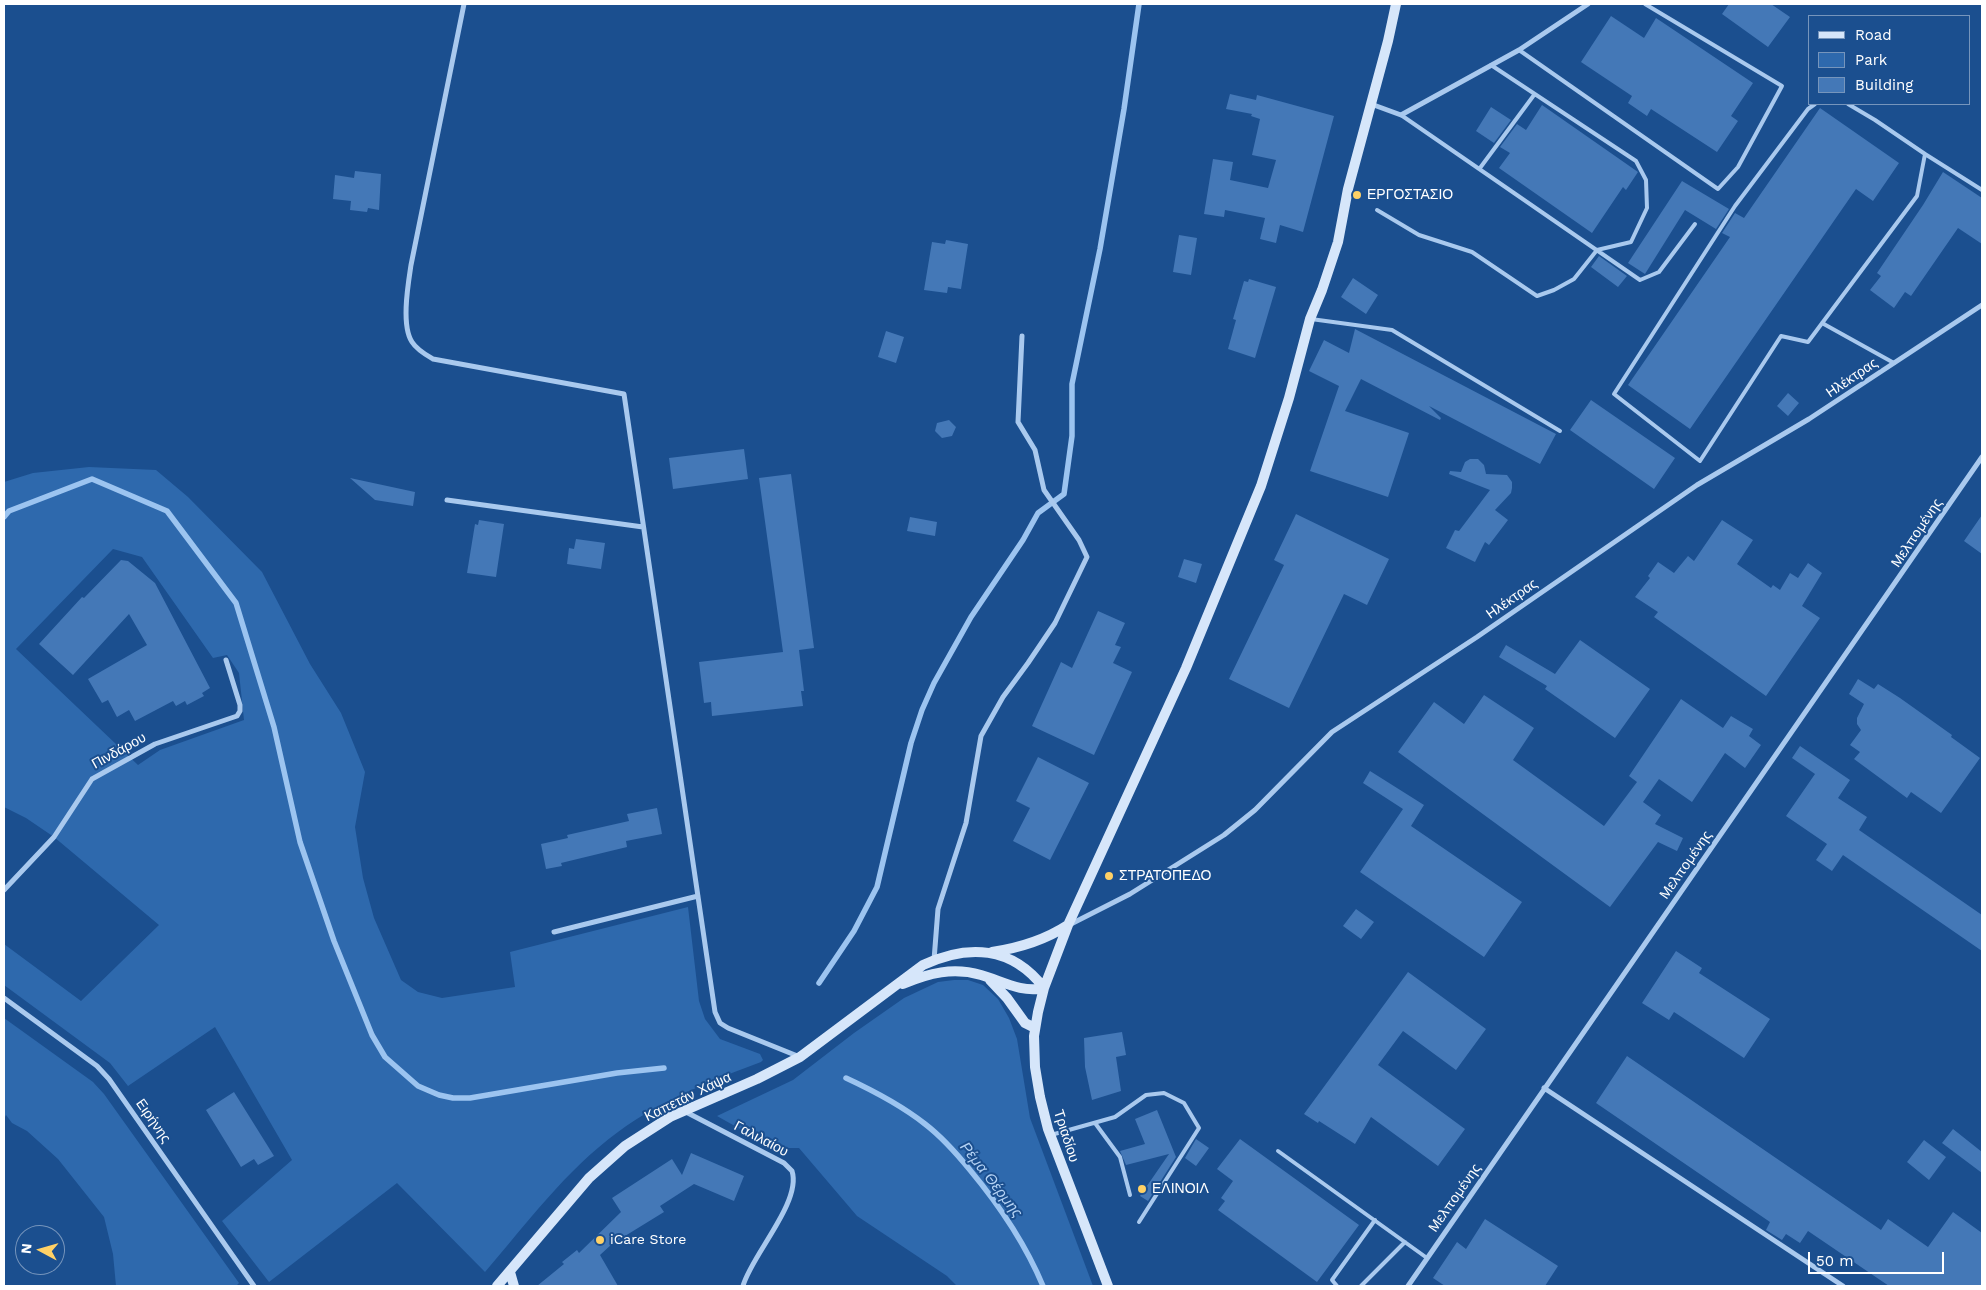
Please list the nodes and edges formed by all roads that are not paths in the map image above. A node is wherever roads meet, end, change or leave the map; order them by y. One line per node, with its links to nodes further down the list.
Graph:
1 (464, 4): 26 (street)
2 (1396, 4): 8 (main road, Τριαδίου)
3 (1588, 4): 5 (street)
4 (1646, 4): 5 (lane)
5 (1519, 50): 6 (street)
6 (1490, 65): 7 (lane); 11 (street)
7 (1534, 95): 13 (lane); 17 (lane)
8 (1371, 104): 11 (street); 19 (main road, Τριαδίου)
9 (1814, 105): 20 (lane)
10 (1850, 105): 12 (lane)
11 (1401, 115): 13 (lane)
12 (1925, 154): 14 (lane); 20 (lane)
13 (1480, 168): 17 (lane)
14 (1982, 190)
15 (1377, 210): 17 (lane)
16 (1695, 224): 17 (lane)
17 (1597, 250)
18 (1982, 305): 22 (street, Ηλέκτρας)
19 (1310, 319): 23 (lane); 30 (main road, Τριαδίου)
20 (1822, 323): 22 (lane)
21 (1022, 336): 33 (street)
22 (1894, 363): 30 (street, Ηλέκτρας)
23 (1560, 430)
24 (1982, 457): 40 (street, Μελπομένης)
25 (447, 500): 26 (street)
26 (643, 527): 29 (street)
27 (226, 660): 28 (street, Πινδάρου)
28 (4, 890)
29 (698, 896): 31 (street); 39 (street)
30 (1068, 925): 32 (main road); 36 (main road, Τριαδίου)
31 (554, 932)
32 (991, 952): 33 (main road, Καπετάν Χάψα); 36 (main road, Καπετάν Χάψα)
33 (934, 960): 35 (main road, Καπετάν Χάψα)
34 (986, 976): 35 (main road, Καπετάν Χάψα); 36 (main road, Καπετάν Χάψα); 38 (main road)
35 (896, 986): 39 (main road, Καπετάν Χάψα)
36 (1044, 988): 38 (main road, Τριαδίου)
37 (4, 998): 51 (street, Ειρήνης)
38 (1035, 1028): 43 (main road, Τριαδίου)
39 (800, 1057): 41 (main road, Καπετάν Χάψα)
40 (1544, 1088): 49 (street, Μελπομένης); 59 (street)
41 (684, 1111): 50 (main road, Καπετάν Χάψα); 54 (street, Γαλιλαίου)
42 (1095, 1123): 43 (lane); 45 (lane); 47 (lane)
43 (1050, 1136): 55 (main road, Τριαδίου)
44 (1278, 1151): 46 (lane)
45 (1130, 1195)
46 (1375, 1220): 48 (lane); 56 (lane)
47 (1139, 1222)
48 (1405, 1242): 49 (lane); 57 (lane)
49 (1427, 1258): 58 (street, Μελπομένης)
50 (510, 1272): 52 (main road, Καπετάν Χάψα); 53 (main road)
51 (254, 1286)
52 (497, 1286)
53 (514, 1286)
54 (743, 1286)
55 (1108, 1286)
56 (1337, 1286)
57 (1361, 1286)
58 (1408, 1286)
59 (1843, 1286)

